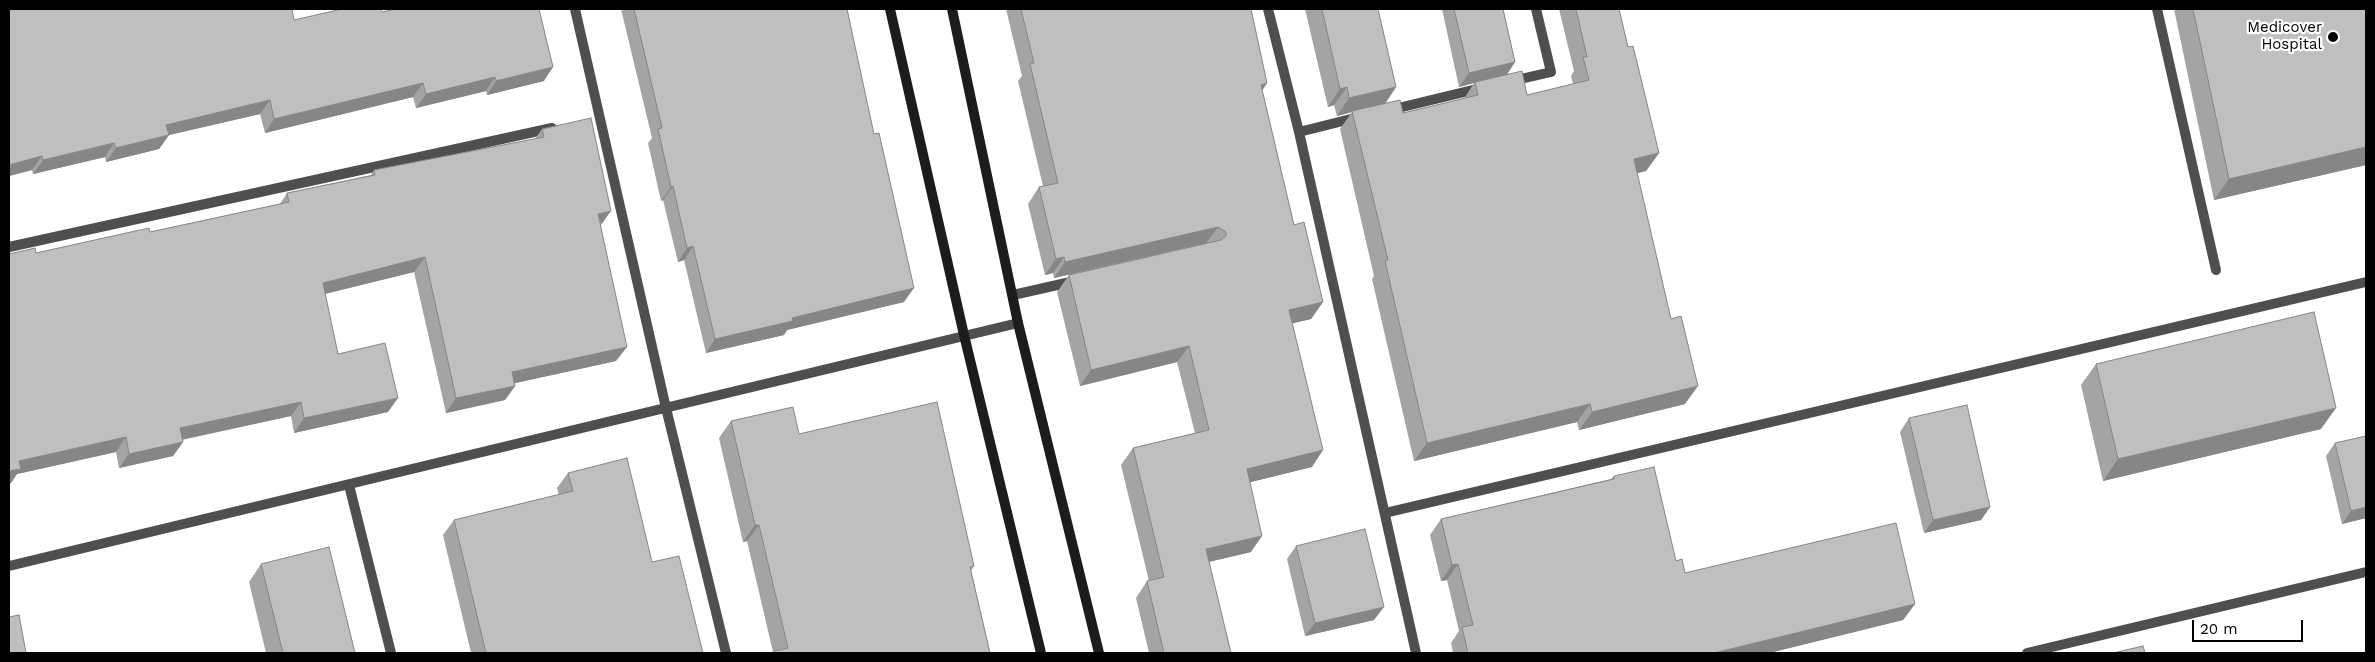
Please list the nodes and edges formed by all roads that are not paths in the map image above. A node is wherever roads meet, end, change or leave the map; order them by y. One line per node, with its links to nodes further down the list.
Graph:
1 (575, 9): 16 (street)
2 (890, 9): 15 (main road)
3 (952, 9): 13 (main road)
4 (1268, 9): 8 (street)
5 (1536, 9): 8 (street)
6 (2157, 9): 10 (street)
7 (561, 126): 9 (street)
8 (1299, 132): 18 (street)
9 (9, 247)
10 (2216, 270)
11 (1087, 278): 13 (street)
12 (2366, 282): 18 (street)
13 (1013, 295): 14 (main road)
14 (1018, 323): 15 (street); 24 (main road)
15 (964, 335): 16 (street); 23 (main road)
16 (666, 408): 17 (street); 22 (street)
17 (349, 485): 19 (street); 21 (street)
18 (1385, 513): 25 (street)
19 (9, 566)
20 (2366, 572): 26 (street)
21 (391, 653)
22 (726, 653)
23 (1041, 653)
24 (1099, 653)
25 (1416, 653)
26 (2028, 653)

